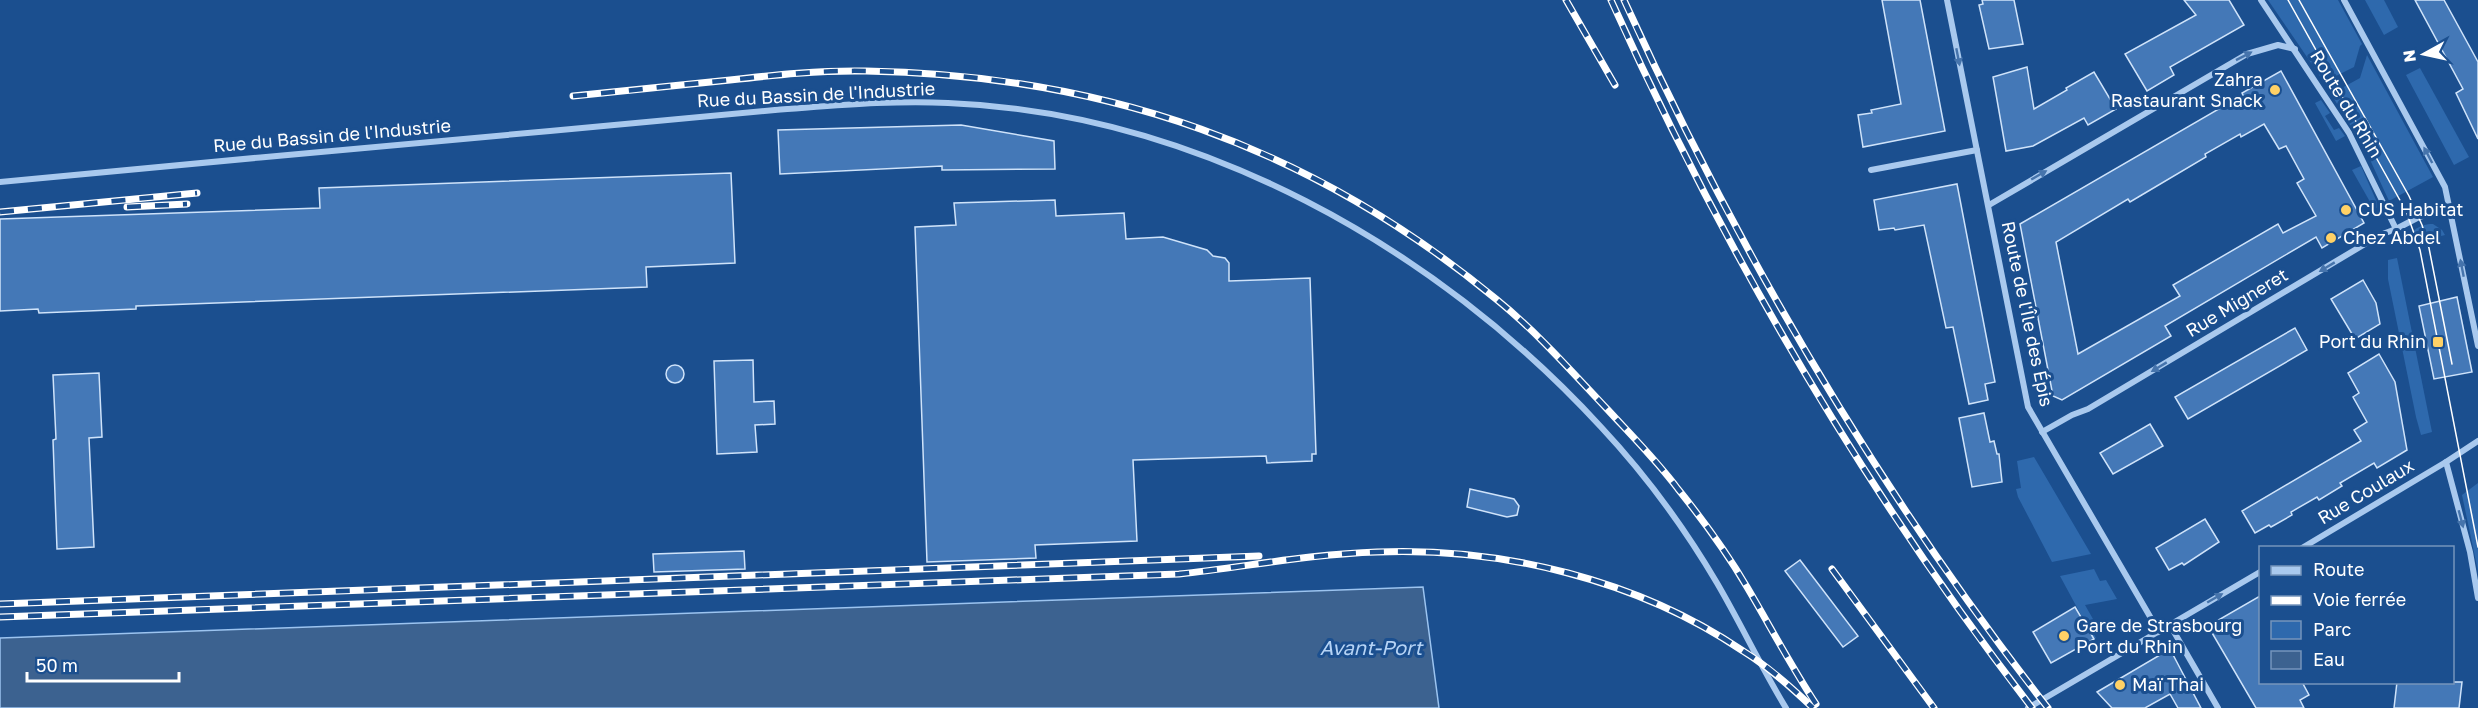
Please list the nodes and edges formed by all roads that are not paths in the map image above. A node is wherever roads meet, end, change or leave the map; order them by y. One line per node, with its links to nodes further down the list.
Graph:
1 (1947, 0): 5 (street, Route de l'Île des Épis, one-way to 5)
2 (2260, 0): 4 (street, Route du Rhin)
3 (2344, 0): 9 (street, one-way to 3)
4 (2295, 50): 8 (street, one-way to 4); 10 (street, Route du Rhin)
5 (1977, 150): 6 (street); 8 (street, Route de l'Île des Épis)
6 (1871, 170)
7 (0, 182): 20 (street, Rue du Bassin de l'Industrie)
8 (1989, 205): 12 (street, Route de l'Île des Épis)
9 (2450, 208): 10 (street, Rue Migneret); 11 (street, one-way to 9)
10 (2396, 229): 12 (street, Rue Migneret, one-way to 12)
11 (2478, 346)
12 (2042, 432): 19 (street, Route de l'Île des Épis)
13 (2478, 441): 14 (street, Rue Coulaux)
14 (2446, 462): 15 (street, Rue Coulaux); 17 (street, one-way to 17)
15 (2305, 546)
16 (2259, 573): 18 (street, one-way to 16)
17 (2478, 598)
18 (2170, 625): 19 (street); 22 (street)
19 (2158, 632): 21 (street)
20 (1786, 708)
21 (2028, 708)
22 (2218, 708)

